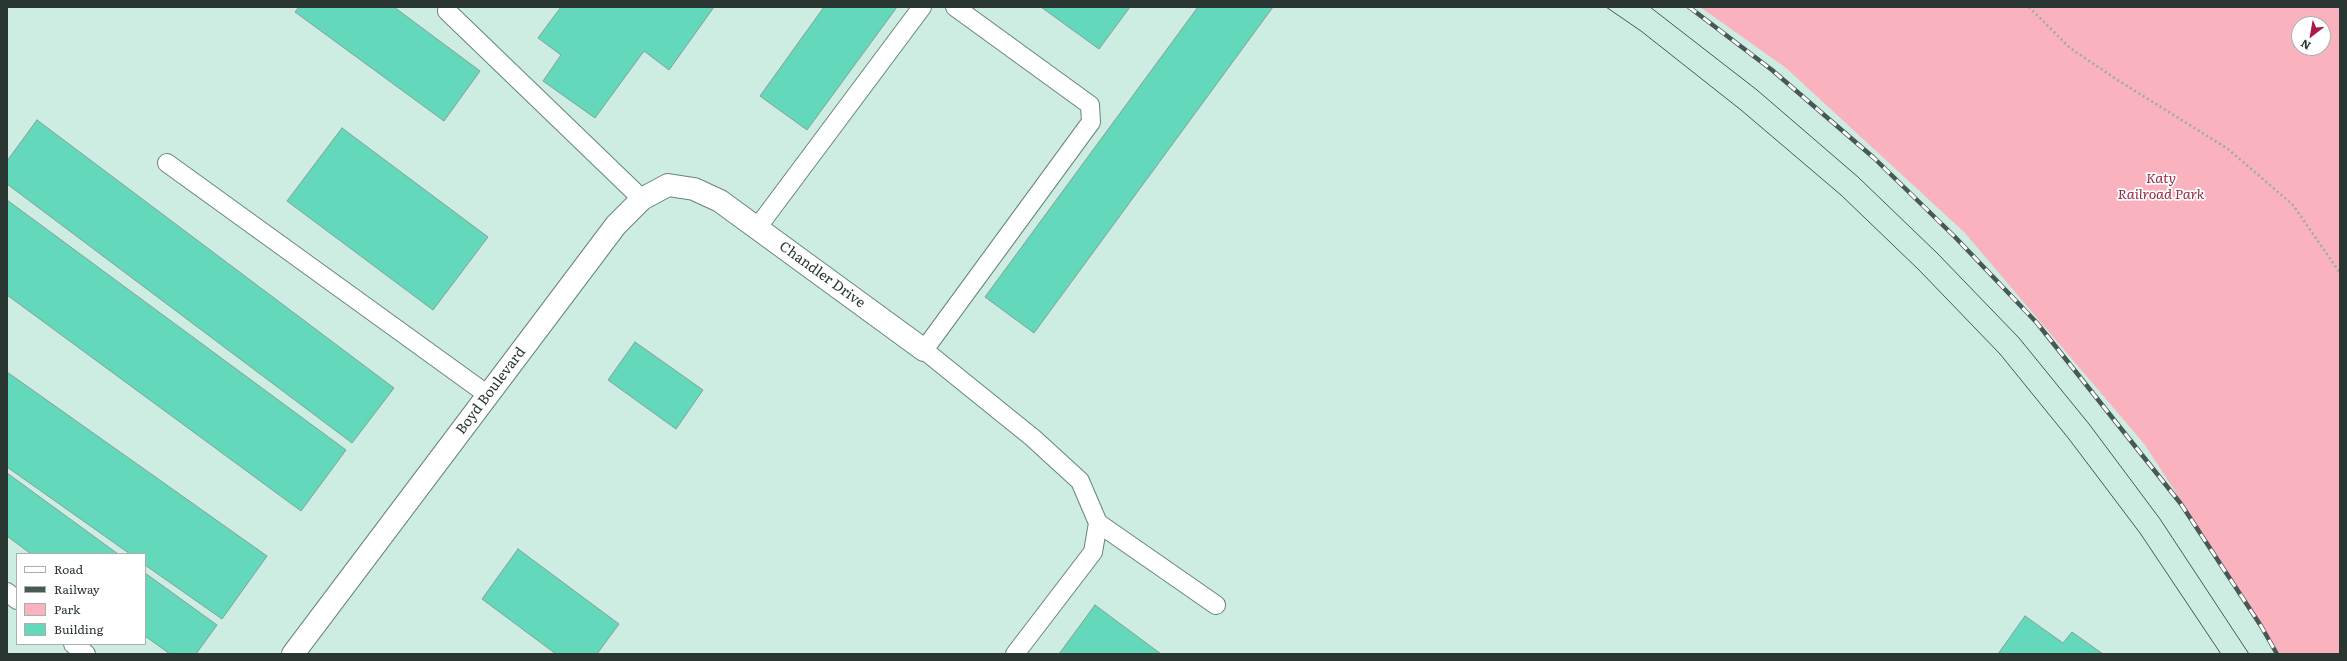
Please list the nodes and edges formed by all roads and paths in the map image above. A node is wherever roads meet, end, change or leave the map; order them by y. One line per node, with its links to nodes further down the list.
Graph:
1 (448, 7): 6 (lane)
2 (922, 7): 8 (lane)
3 (954, 7): 10 (lane)
4 (2029, 7): 9 (path)
5 (167, 163): 11 (lane)
6 (642, 198): 7 (street, Boyd Boulevard); 11 (street, Boyd Boulevard)
7 (720, 201): 8 (street, Chandler Drive)
8 (757, 228): 10 (street, Chandler Drive)
9 (2340, 273)
10 (924, 350): 12 (lane)
11 (488, 395): 18 (street, Boyd Boulevard)
12 (1098, 523): 15 (lane); 19 (lane)
13 (7, 592): 14 (lane)
14 (16, 599)
15 (1216, 605)
16 (74, 645): 17 (lane)
17 (86, 654)
18 (293, 654)
19 (1015, 654)

